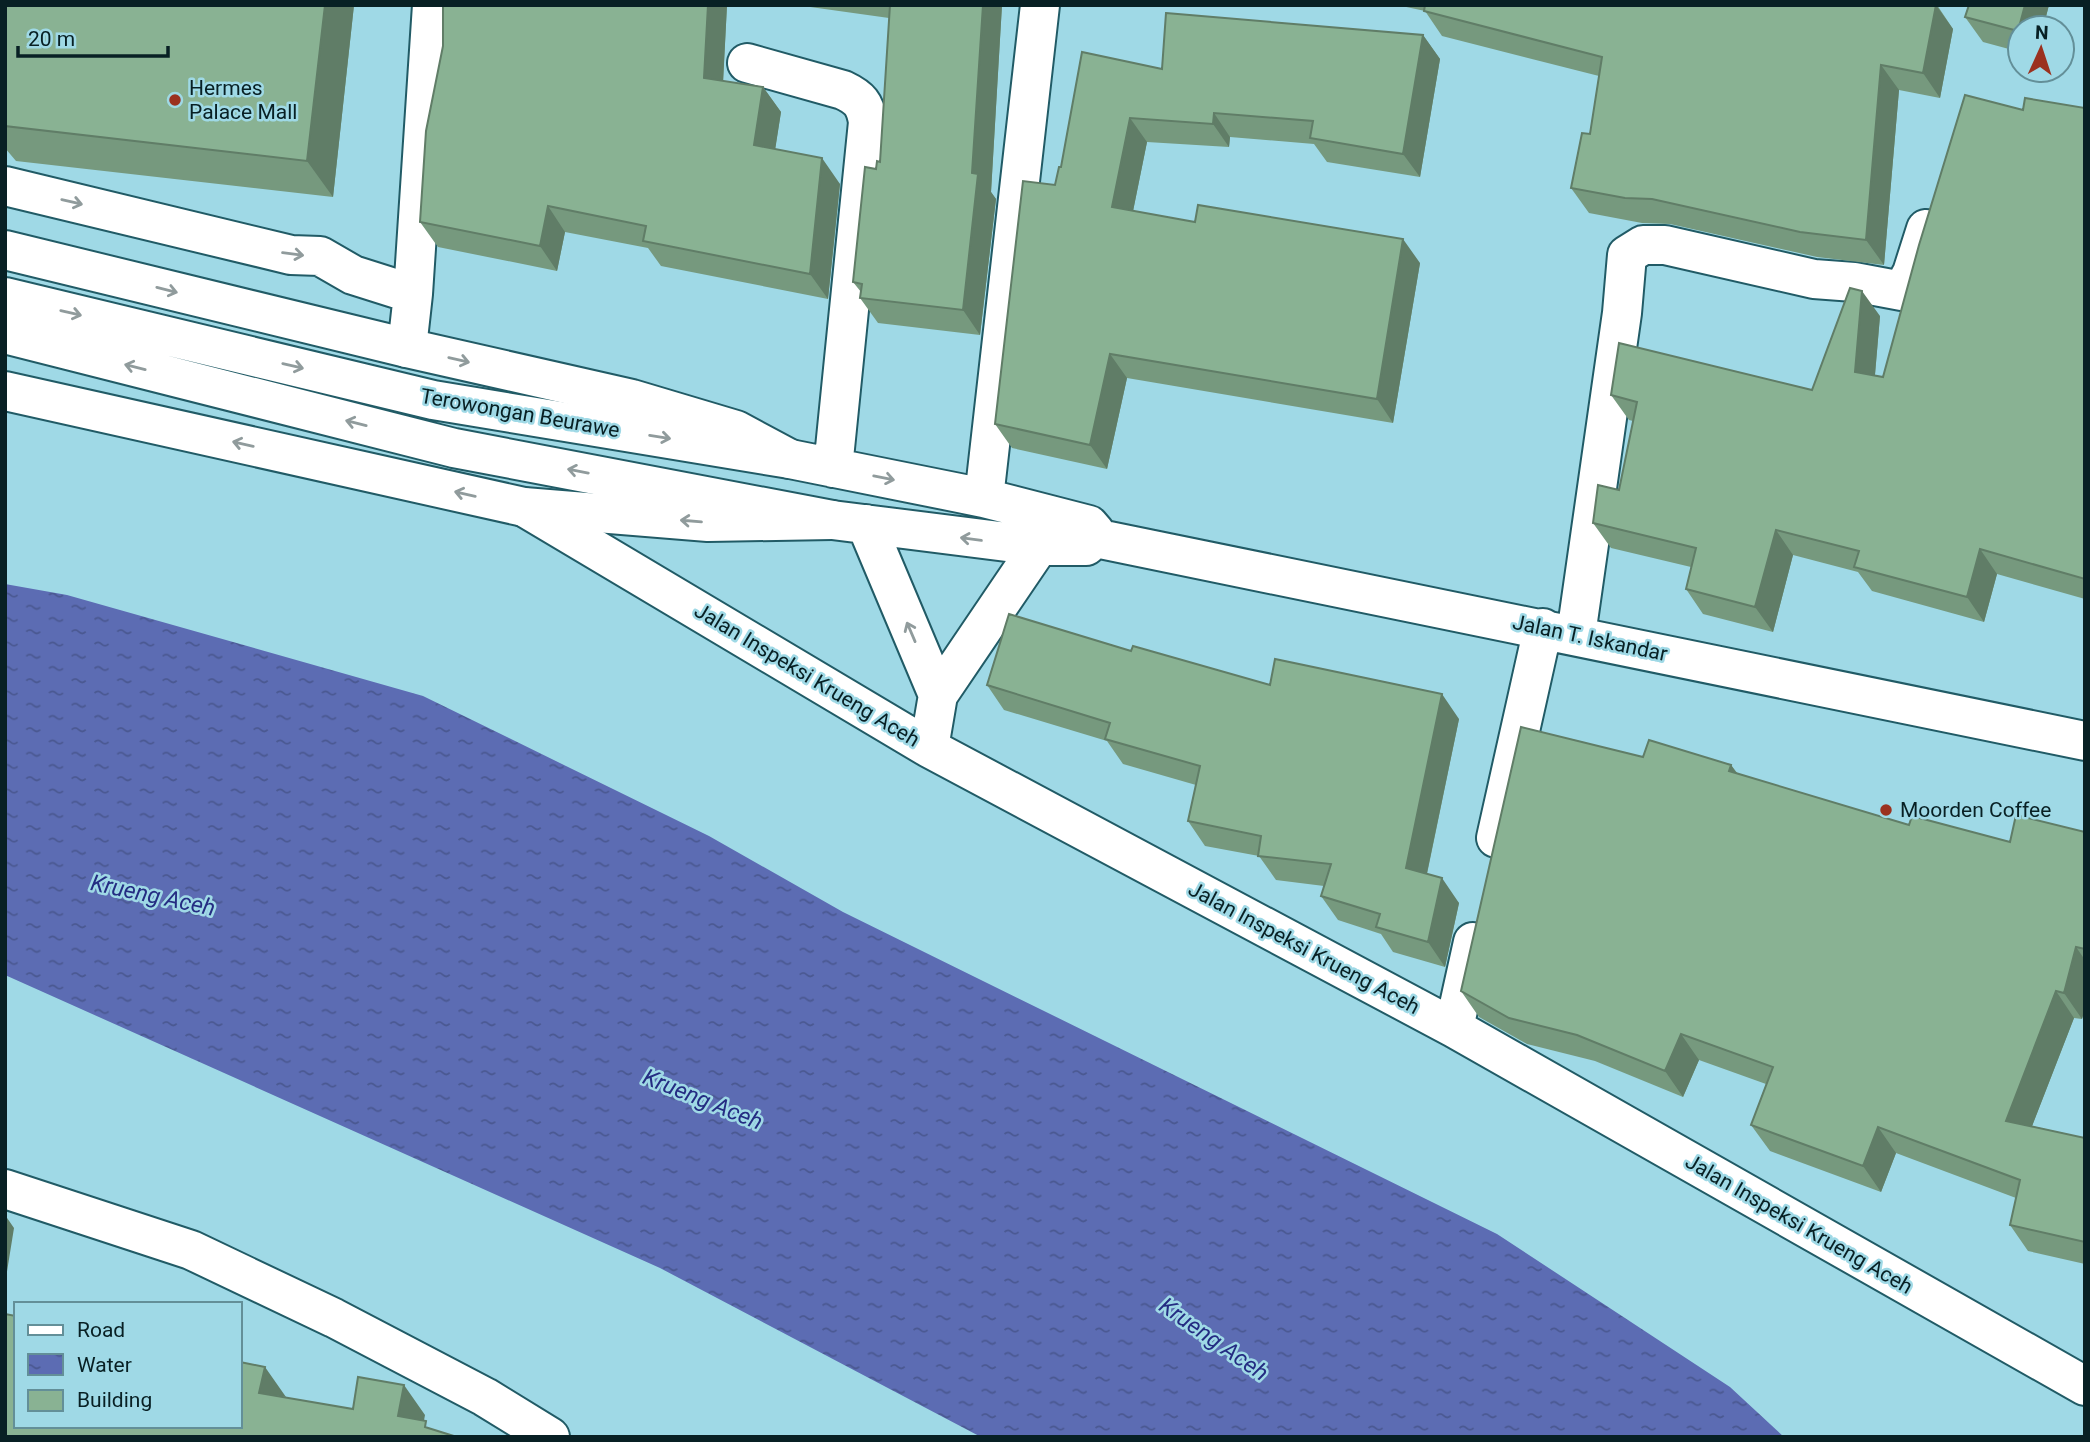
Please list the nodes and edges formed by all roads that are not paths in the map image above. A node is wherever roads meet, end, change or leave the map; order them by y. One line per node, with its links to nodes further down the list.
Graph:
1 (432, 5): 7 (street)
2 (1040, 5): 14 (street)
3 (747, 63): 13 (street)
4 (5, 186): 7 (street, one-way to 7)
5 (1937, 196): 18 (street)
6 (5, 250): 10 (street, one-way to 10)
7 (413, 293): 10 (street)
8 (5, 296): 12 (street, Terowongan Beurawe, one-way to 12)
9 (5, 334): 16 (street, Terowongan Beurawe, one-way to 9)
10 (407, 348): 12 (street, one-way to 12)
11 (5, 391): 15 (street, one-way to 11)
12 (790, 459): 13 (street, Terowongan Beurawe)
13 (833, 468): 14 (street, Terowongan Beurawe, one-way to 14)
14 (984, 498): 17 (street, Terowongan Beurawe)
15 (524, 508): 16 (street, one-way to 15); 21 (street, Jalan Inspeksi Krueng Aceh)
16 (849, 522): 17 (street, Terowongan Beurawe, one-way to 16); 19 (street, one-way to 16)
17 (1039, 529): 18 (street, Jalan T. Iskandar); 19 (street)
18 (1559, 632): 20 (street, Jalan T. Iskandar); 22 (street)
19 (938, 695): 21 (street)
20 (2085, 741)
21 (929, 748): 24 (street, Jalan Inspeksi Krueng Aceh)
22 (1489, 868)
23 (1480, 908): 24 (street)
24 (1454, 1028): 26 (street, Jalan Inspeksi Krueng Aceh)
25 (5, 1189): 27 (street)
26 (2085, 1386)
27 (550, 1437)

